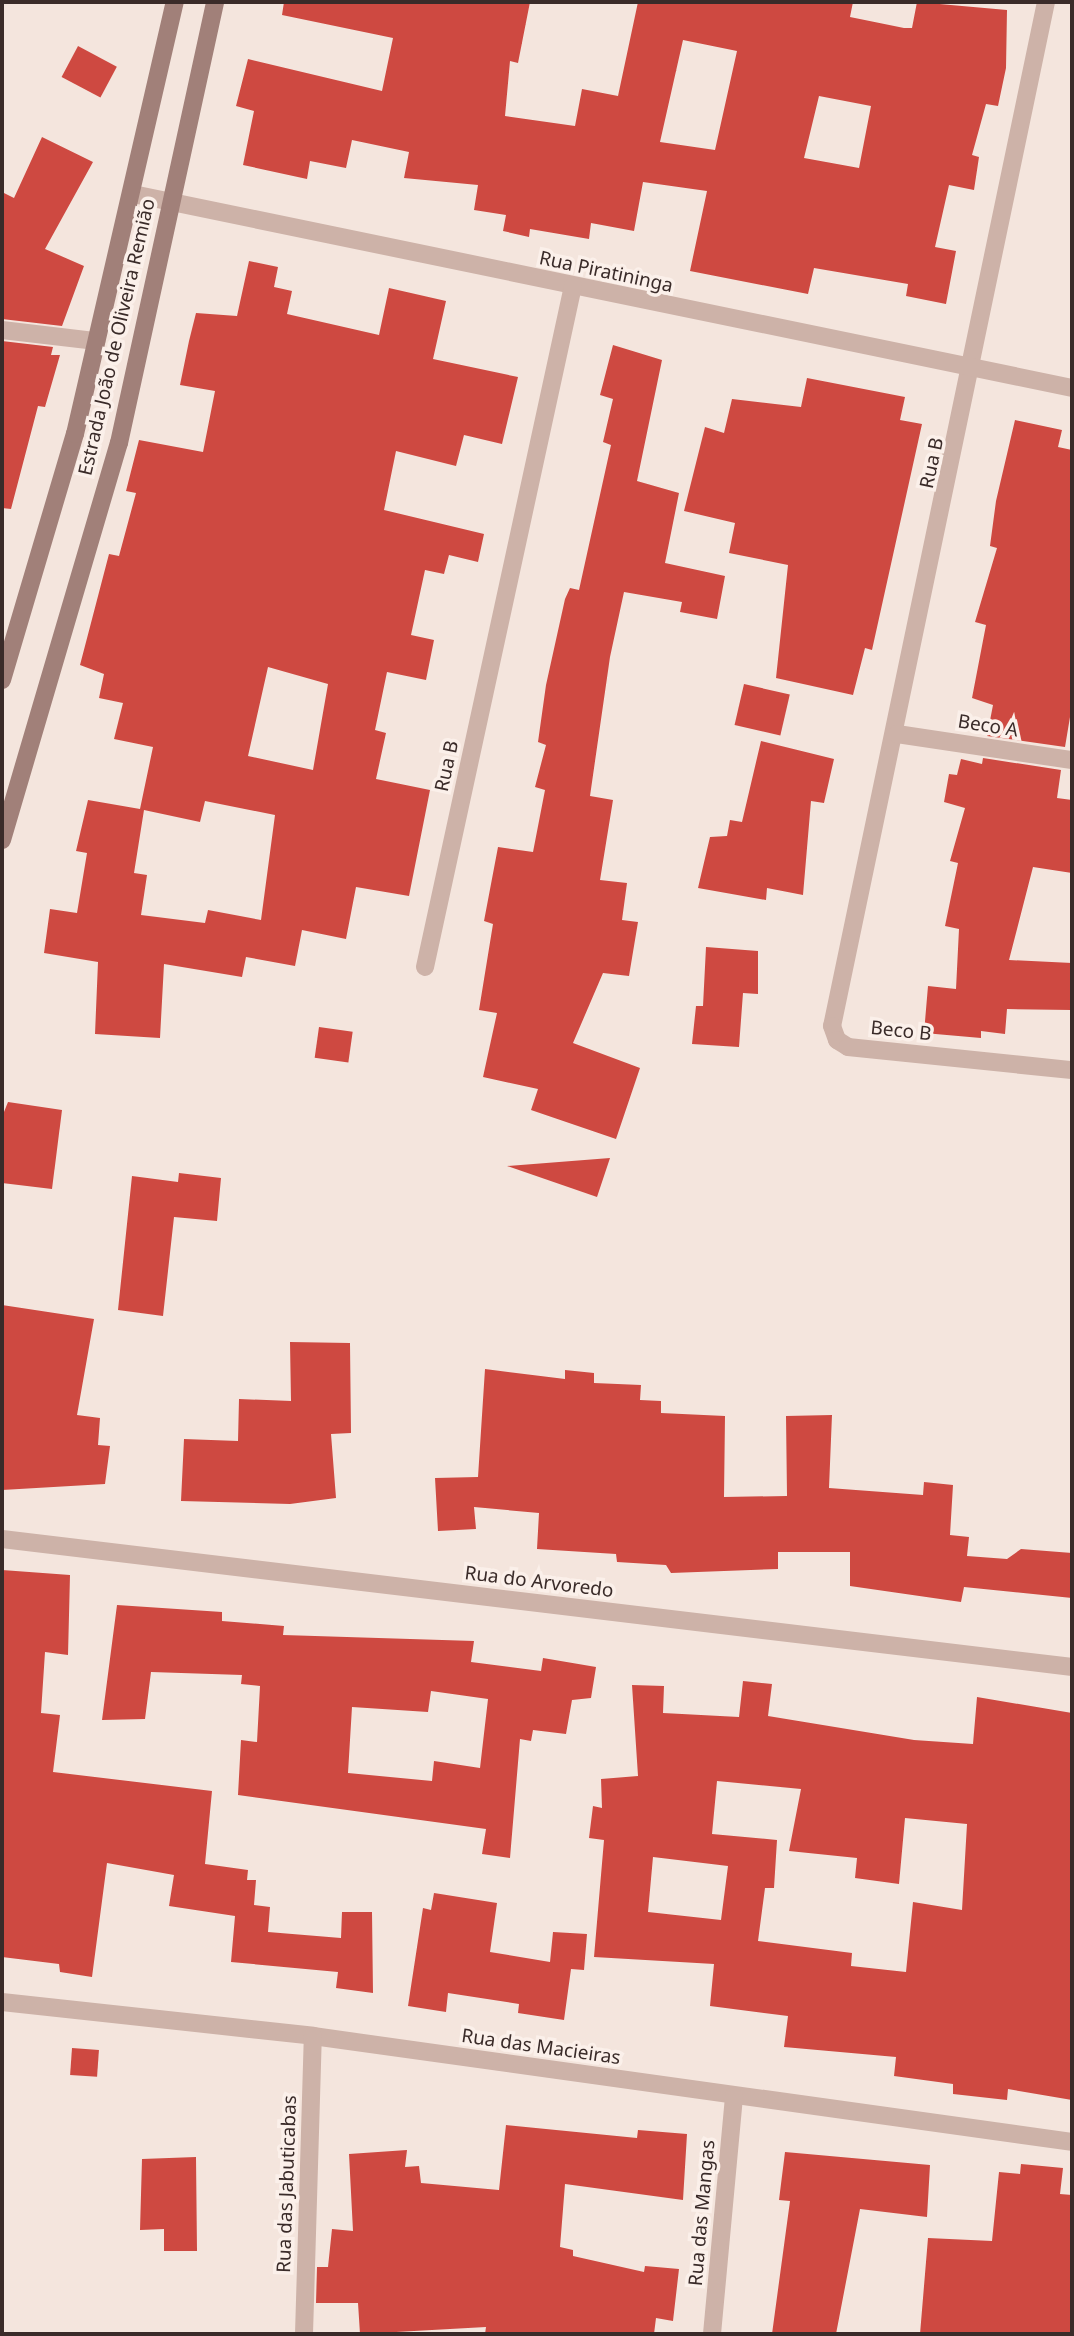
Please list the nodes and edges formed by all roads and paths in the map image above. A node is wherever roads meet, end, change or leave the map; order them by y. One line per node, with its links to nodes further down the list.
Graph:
1 (175, 2): 4 (main road, Estrada João de Oliveira Remião)
2 (215, 2): 5 (main road, Estrada João de Oliveira Remião)
3 (1046, 2): 9 (street, Rua B)
4 (133, 194): 5 (street, Rua Piratininga); 8 (main road, Estrada João de Oliveira Remião)
5 (168, 204): 6 (street, Rua Piratininga); 14 (main road, Estrada João de Oliveira Remião)
6 (573, 286): 9 (street, Rua Piratininga); 16 (street, Rua B)
7 (2, 330): 8 (street)
8 (96, 341): 11 (main road, Estrada João de Oliveira Remião)
9 (973, 368): 10 (street, Rua Piratininga); 12 (street, Rua B)
10 (1072, 388)
11 (2, 680)
12 (897, 734): 13 (street, Beco A); 15 (street, Rua B)
13 (1072, 760)
14 (2, 840)
15 (856, 932): 17 (street, Beco B)
16 (425, 967)
17 (1072, 1070)
18 (2, 1539): 19 (street, Rua do Arvoredo)
19 (1072, 1667)
20 (2, 2001): 21 (street, Rua das Macieiras)
21 (313, 2036): 22 (street, Rua das Macieiras); 24 (street, Rua das Jabuticabas)
22 (734, 2096): 23 (street, Rua das Macieiras); 25 (street, Rua das Mangas)
23 (1072, 2142)
24 (304, 2334)
25 (712, 2334)

